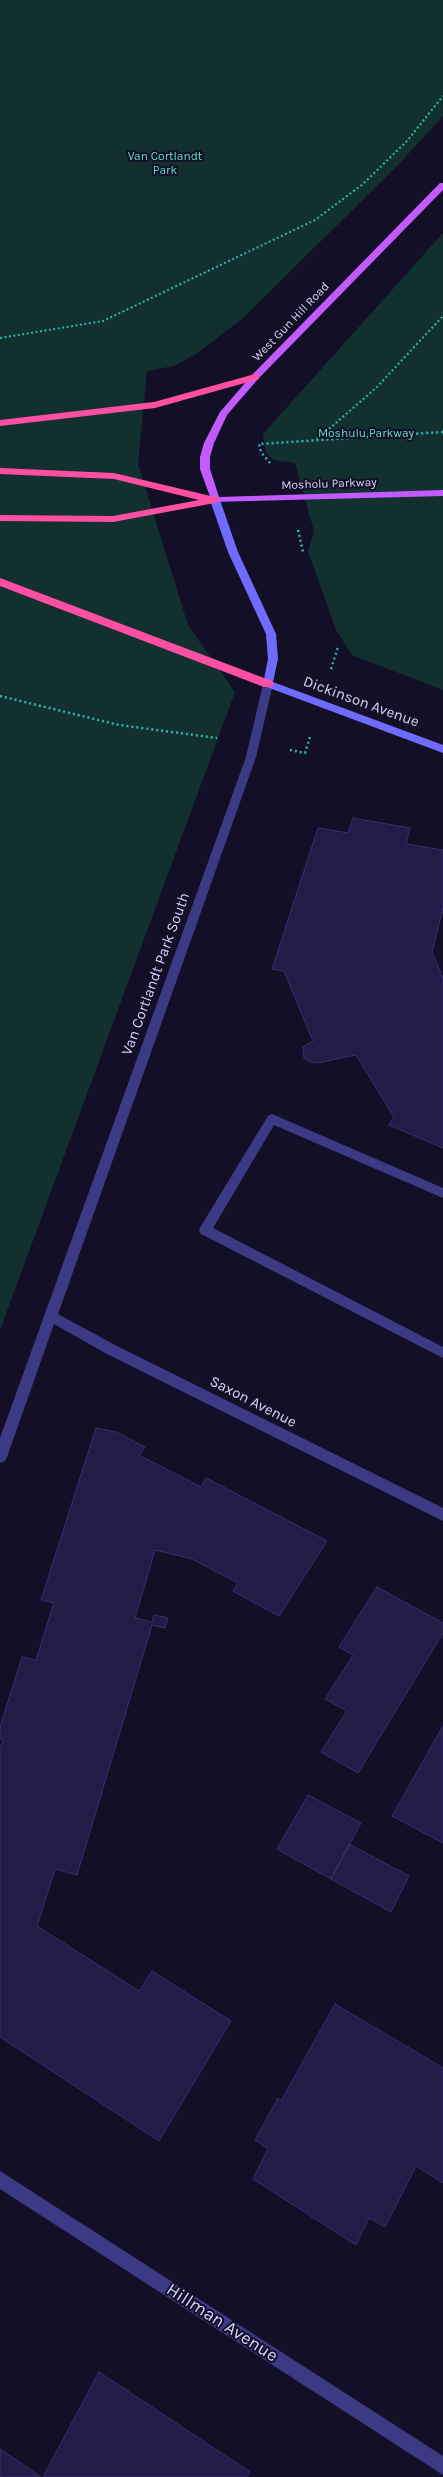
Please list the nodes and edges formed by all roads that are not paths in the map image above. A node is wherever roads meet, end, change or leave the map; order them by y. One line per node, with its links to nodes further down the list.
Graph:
1 (443, 185): 2 (main road, West Gun Hill Road)
2 (255, 377): 3 (highway); 6 (main road, West Gun Hill Road)
3 (0, 423)
4 (0, 471): 6 (highway, Mosholu Parkway)
5 (443, 493): 6 (main road, Mosholu Parkway)
6 (215, 500): 7 (highway, Mosholu Parkway); 9 (main road, Van Cortlandt Park South)
7 (0, 518)
8 (0, 582): 9 (highway)
9 (268, 684): 10 (main road, Dickinson Avenue); 12 (street, Van Cortlandt Park South)
10 (443, 749)
11 (443, 1193): 13 (street)
12 (50, 1316): 14 (street, Van Cortlandt Park South); 15 (street, Saxon Avenue)
13 (443, 1353)
14 (0, 1457)
15 (443, 1515)
16 (0, 2179): 17 (street, Hillman Avenue)
17 (443, 2466)

